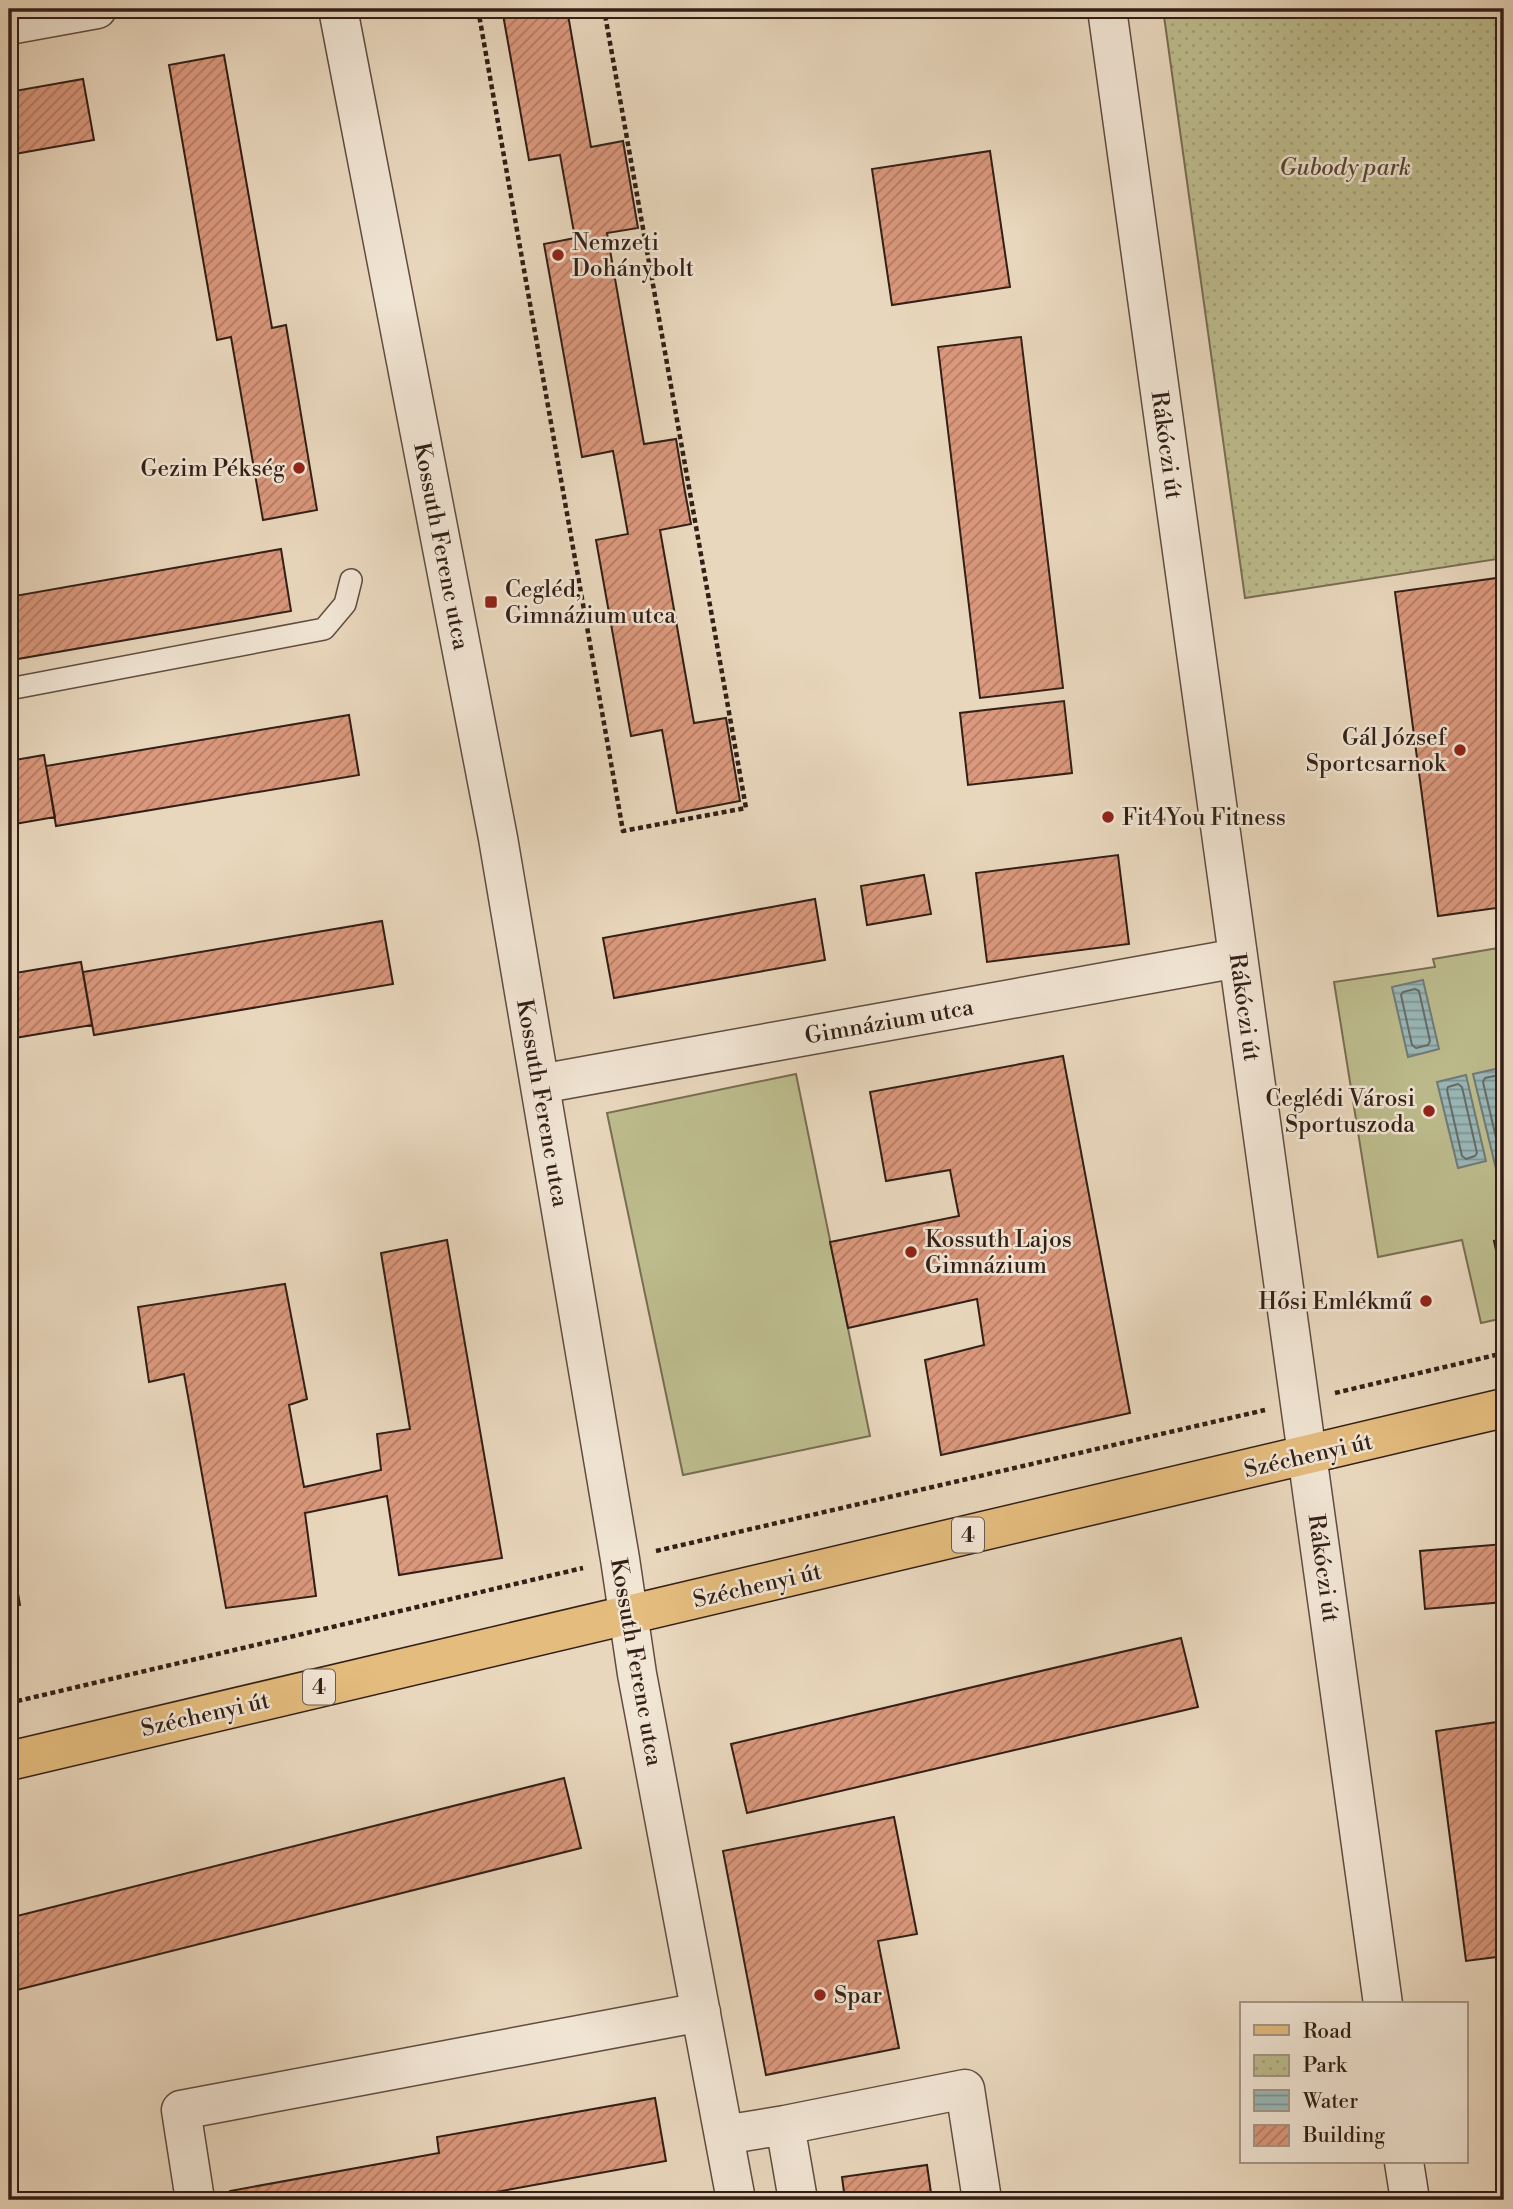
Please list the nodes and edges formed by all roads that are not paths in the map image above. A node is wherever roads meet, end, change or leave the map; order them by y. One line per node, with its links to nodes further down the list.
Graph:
1 (97, 9): 4 (street)
2 (338, 9): 8 (street, Kossuth Ferenc utca)
3 (1107, 9): 7 (street, Rákóczi út)
4 (9, 25)
5 (351, 580): 6 (lane)
6 (9, 689)
7 (1238, 958): 8 (street, Gimnázium utca); 10 (street, Rákóczi út)
8 (540, 1084): 11 (street, Kossuth Ferenc utca)
9 (1504, 1408): 10 (main road, Széchenyi út / 4)
10 (1308, 1454): 11 (main road, Széchenyi út / 4); 13 (street, Rákóczi út)
11 (629, 1615): 12 (main road, Széchenyi út / 4); 14 (street, Kossuth Ferenc utca)
12 (9, 1761)
13 (1383, 2002)
14 (701, 2012): 16 (street, Kossuth Ferenc utca); 18 (street)
15 (785, 2125): 16 (street); 20 (street); 21 (street)
16 (724, 2135): 19 (street, Kossuth Ferenc utca)
17 (1404, 2164): 22 (street)
18 (195, 2200)
19 (736, 2200)
20 (798, 2200)
21 (982, 2200)
22 (1410, 2200)

